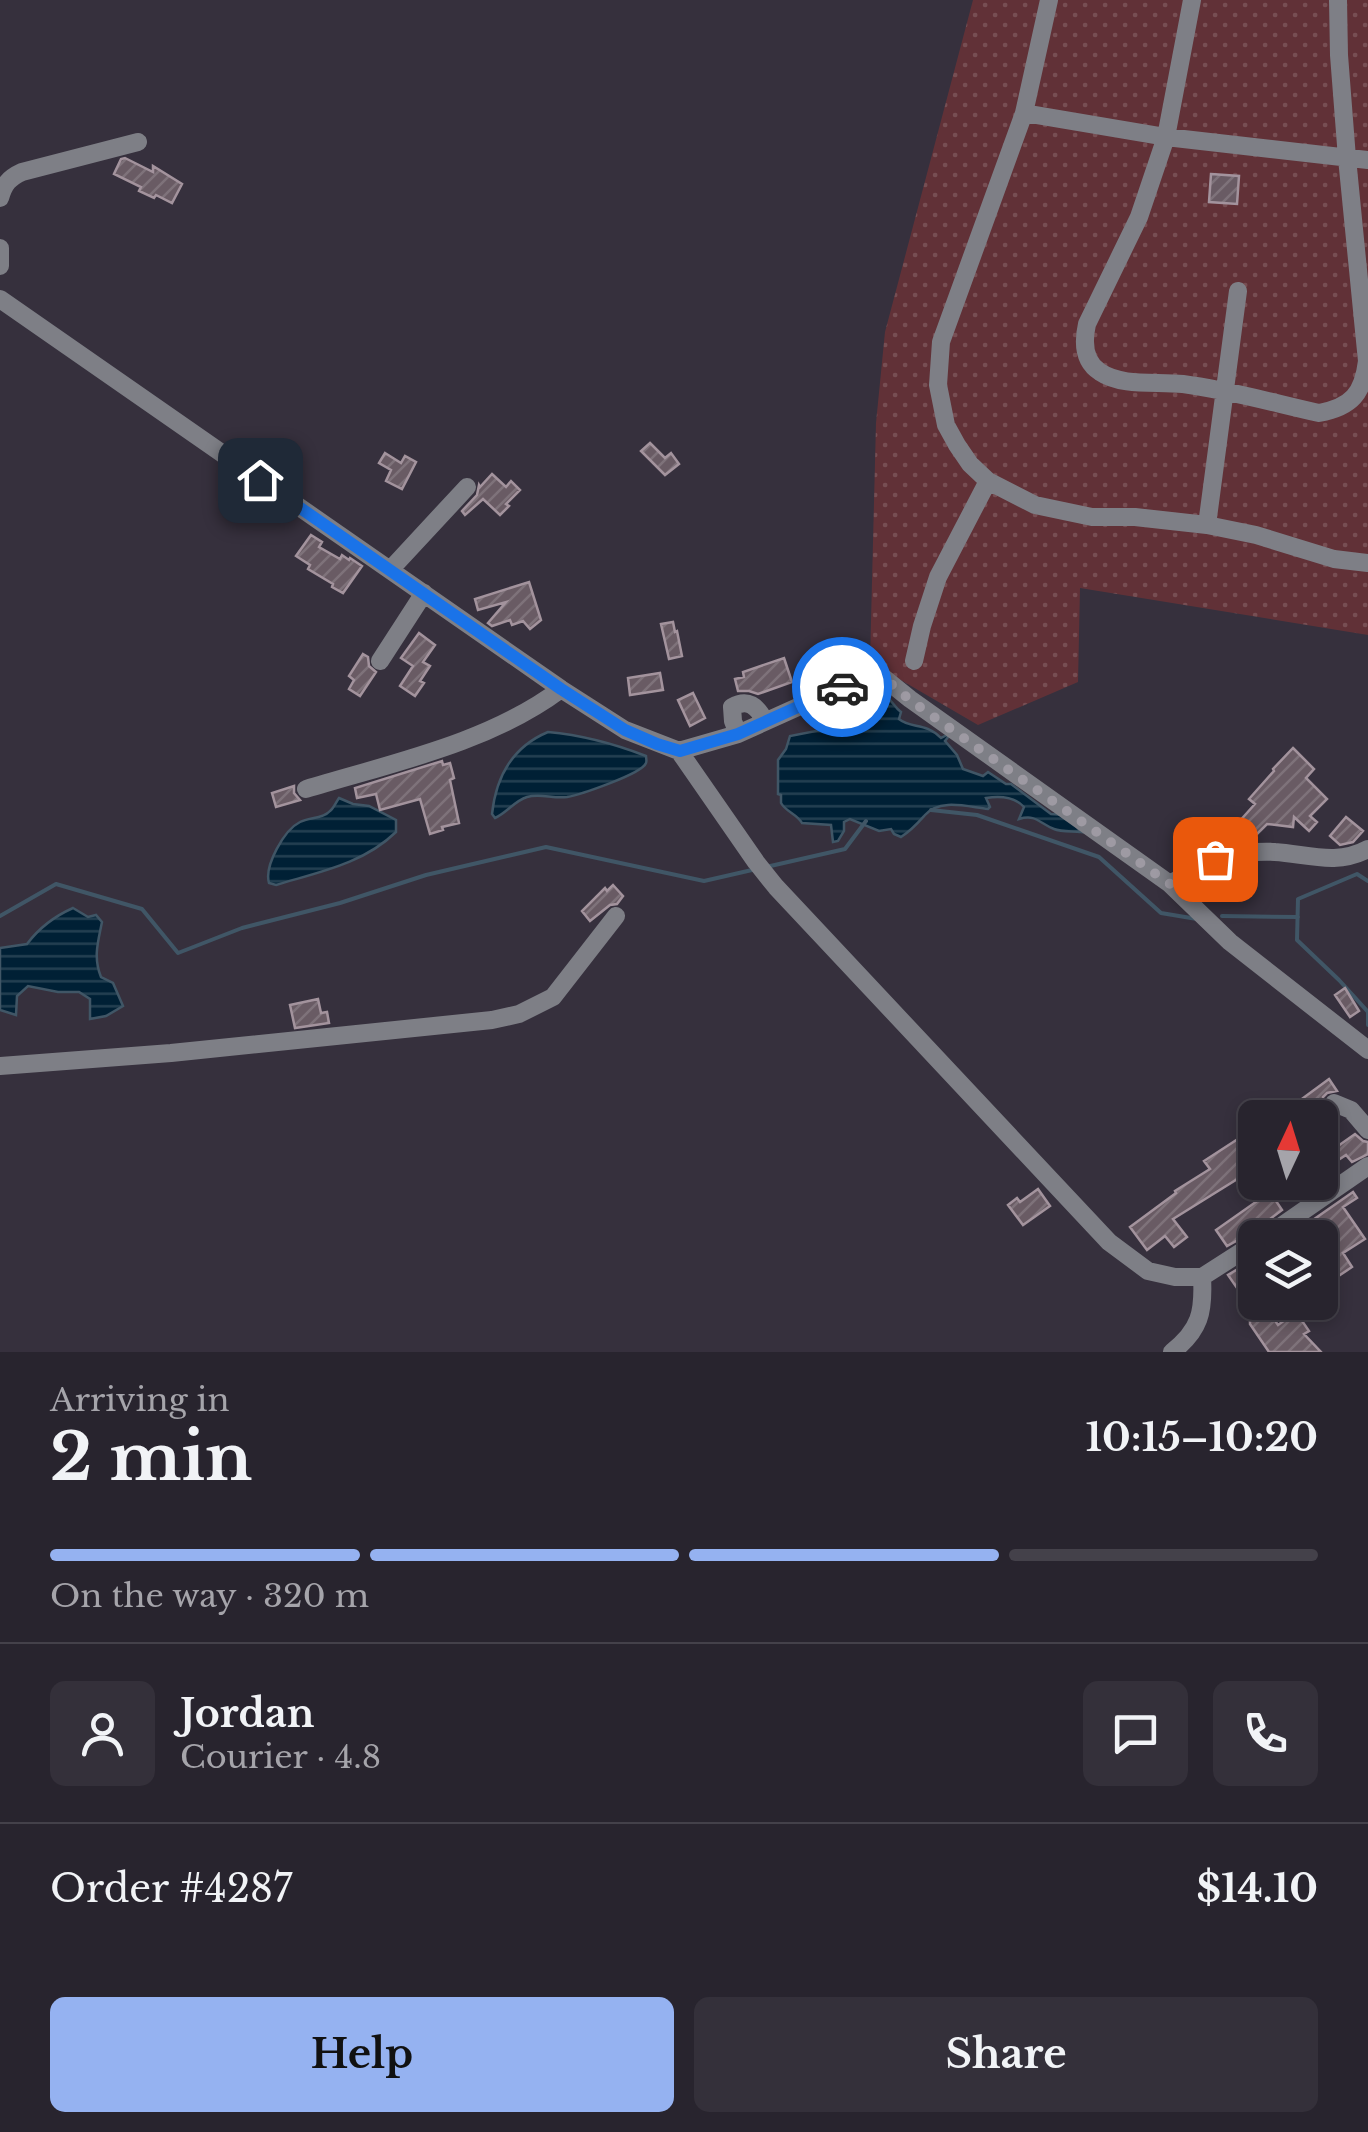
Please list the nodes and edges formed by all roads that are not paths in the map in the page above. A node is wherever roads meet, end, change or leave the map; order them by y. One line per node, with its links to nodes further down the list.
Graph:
1 (1049, 0): 4 (street)
2 (1192, 0): 5 (street)
3 (1338, 0): 7 (street)
4 (1024, 113): 5 (street); 15 (street)
5 (1166, 137): 7 (street); 14 (street)
6 (138, 142): 9 (street)
7 (1347, 158): 8 (street); 14 (street)
8 (1368, 160)
9 (0, 198)
10 (0, 248): 11 (street)
11 (0, 266)
12 (1238, 291): 14 (street)
13 (0, 299): 19 (street)
14 (1224, 392): 17 (street)
15 (988, 481): 17 (street); 22 (street)
16 (467, 487): 19 (street)
17 (1207, 525): 18 (street)
18 (1368, 562)
19 (390, 570): 20 (street)
20 (424, 593): 21 (street); 23 (street)
21 (380, 661)
22 (914, 661)
23 (561, 689): 26 (street); 27 (street)
24 (765, 721): 25 (street); 25 (street); 29 (street)
25 (738, 734): 26 (street)
26 (682, 756): 38 (street)
27 (306, 789)
28 (1368, 849): 29 (street)
29 (1170, 884): 31 (street)
30 (616, 916): 32 (street)
31 (1365, 1047)
32 (0, 1066)
33 (1338, 1105): 34 (street)
34 (1368, 1130)
35 (1368, 1166): 36 (street)
36 (1290, 1220)
37 (1238, 1255): 38 (street)
38 (1202, 1277): 39 (street)
39 (1172, 1352)

